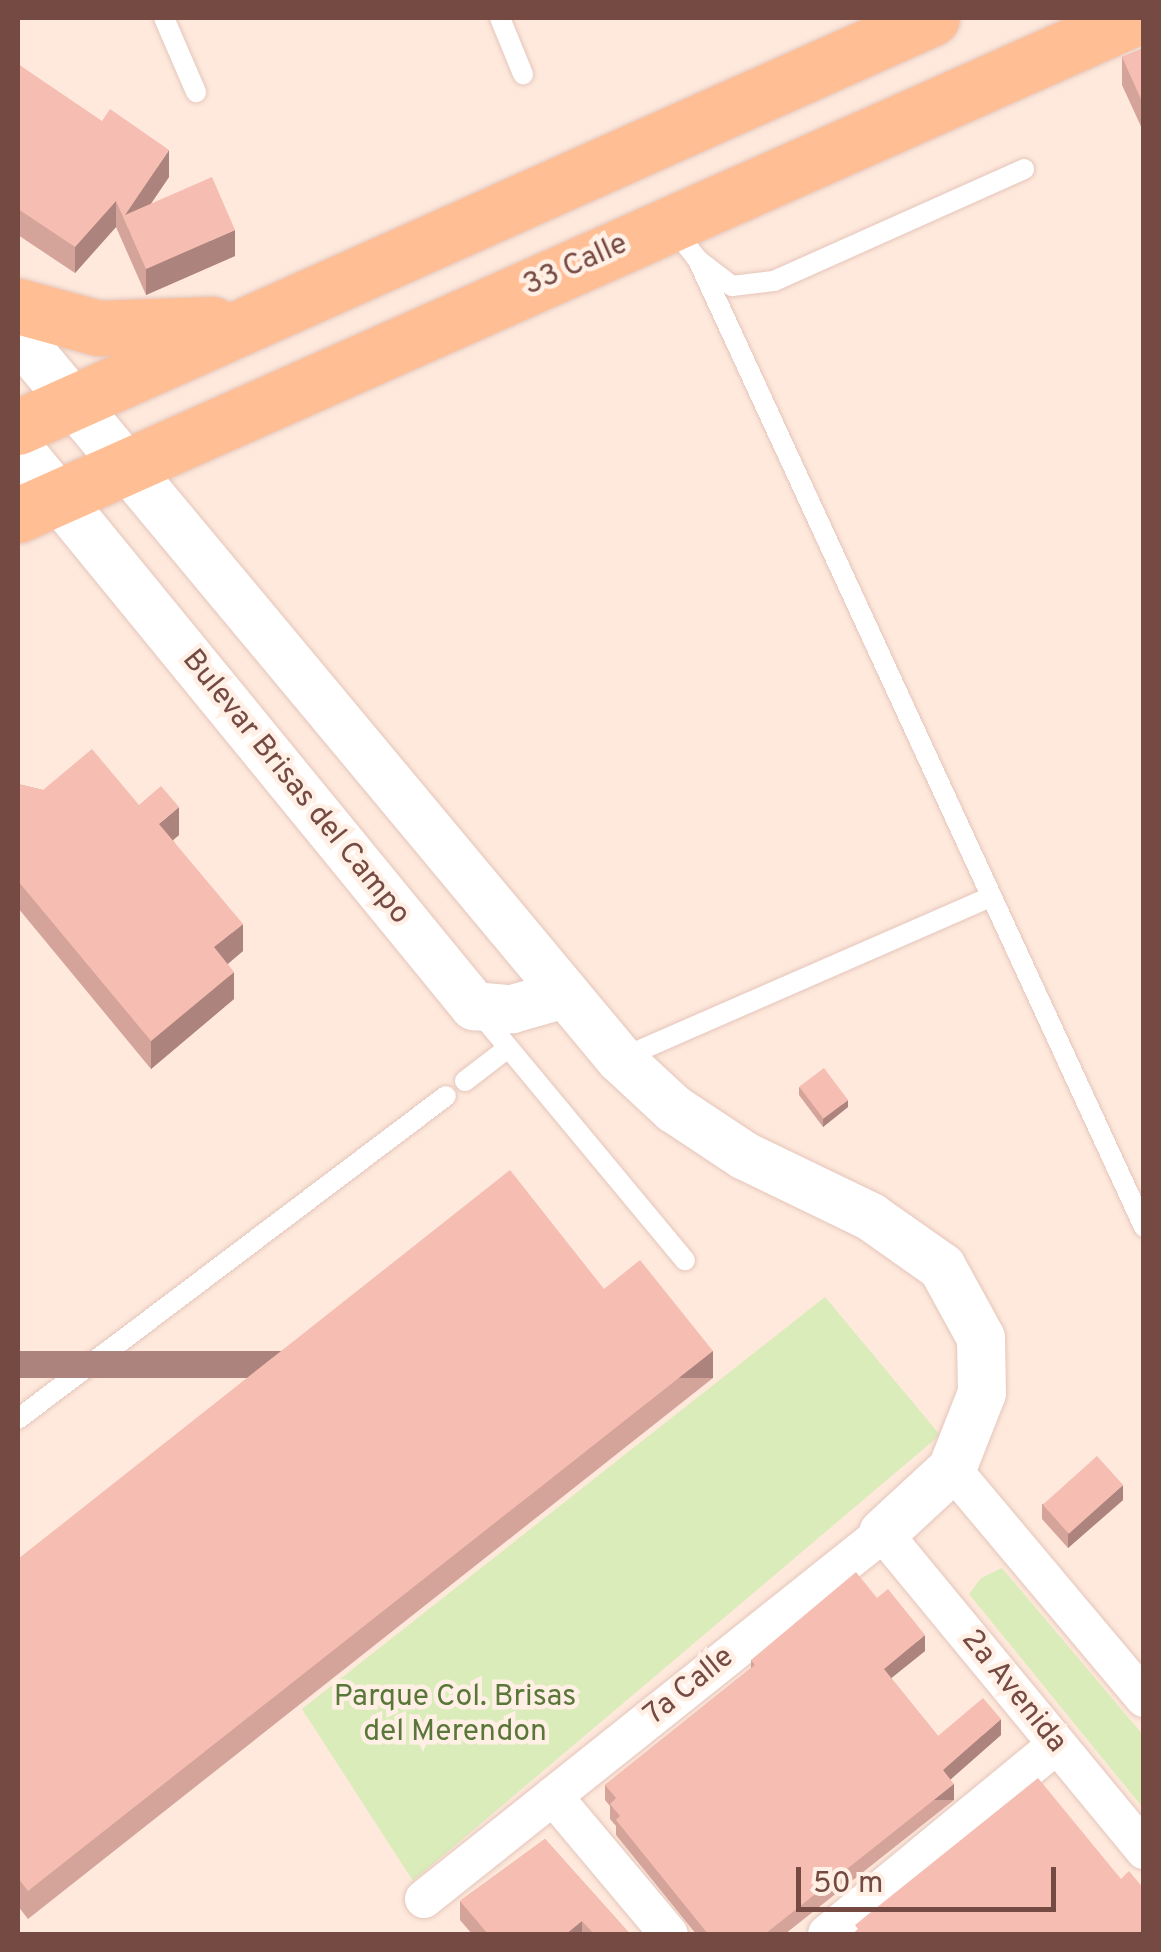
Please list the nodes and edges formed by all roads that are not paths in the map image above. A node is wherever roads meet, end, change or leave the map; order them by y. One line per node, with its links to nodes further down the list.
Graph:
1 (164, 18): 6 (lane)
2 (500, 18): 5 (lane)
3 (932, 18): 9 (main road)
4 (1134, 18): 8 (main road, 33 Calle)
5 (523, 74)
6 (196, 92)
7 (1024, 170): 8 (lane)
8 (684, 242): 15 (main road, 33 Calle); 17 (lane)
9 (282, 305): 10 (main road); 12 (main road)
10 (18, 306)
11 (18, 336): 12 (street)
12 (72, 402): 13 (main road); 15 (street)
13 (18, 427)
14 (18, 448): 16 (street, Bulevar Brisas del Campo)
15 (128, 467): 16 (main road, 33 Calle); 18 (street)
16 (37, 506): 19 (street, Bulevar Brisas del Campo)
17 (991, 897): 21 (lane); 24 (lane)
18 (565, 994): 19 (street); 21 (street)
19 (474, 1006): 20 (lane)
20 (508, 1048): 22 (lane); 25 (lane)
21 (620, 1059): 27 (street)
22 (465, 1080)
23 (446, 1096): 26 (lane)
24 (1144, 1227)
25 (685, 1260)
26 (18, 1419)
27 (952, 1469): 28 (street, 7a Calle); 29 (street)
28 (883, 1532): 30 (street, 2a Avenida); 31 (street, 7a Calle)
29 (1142, 1694)
30 (1056, 1745): 32 (street, 2a Avenida); 35 (street)
31 (554, 1796): 33 (street, 7a Calle); 34 (street)
32 (1144, 1850)
33 (424, 1899)
34 (669, 1934)
35 (827, 1934)

